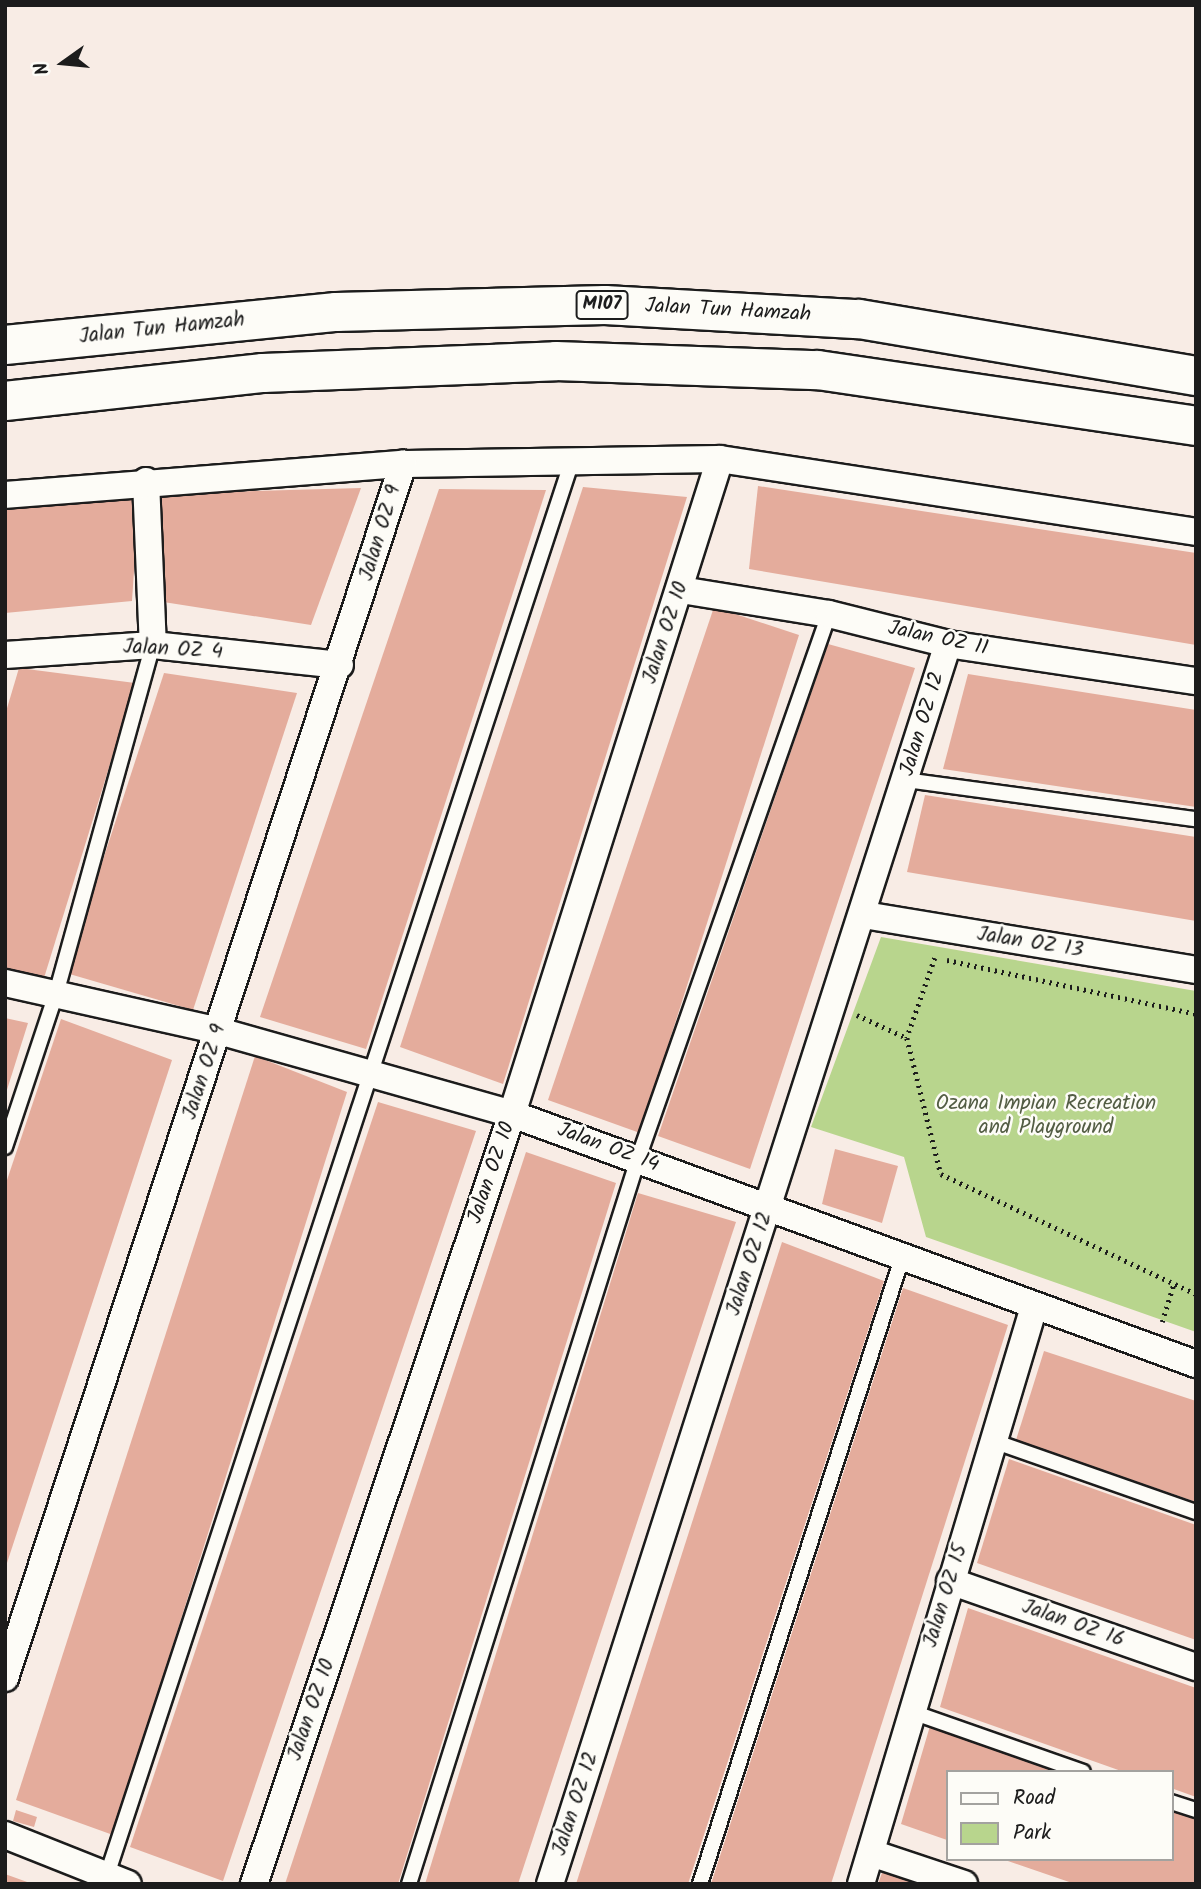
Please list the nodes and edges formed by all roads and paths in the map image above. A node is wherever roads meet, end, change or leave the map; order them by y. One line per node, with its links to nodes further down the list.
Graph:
1 (5, 345): 2 (main road, Jalan Tun Hamzah / M107)
2 (1196, 376)
3 (5, 401): 4 (main road)
4 (1196, 426)
5 (720, 458): 6 (street); 10 (street); 11 (street, Jalan OZ 10)
6 (572, 461): 7 (street); 28 (lane)
7 (403, 464): 8 (street); 16 (street, Jalan OZ 9)
8 (146, 481): 9 (street); 14 (street)
9 (5, 495)
10 (1196, 532)
11 (681, 590): 12 (street, Jalan OZ 11); 29 (street, Jalan OZ 10)
12 (830, 614): 13 (street, Jalan OZ 11); 31 (lane)
13 (948, 644): 17 (street, Jalan OZ 11); 18 (street, Jalan OZ 12)
14 (153, 645): 15 (street, Jalan OZ 4); 16 (street, Jalan OZ 4); 23 (lane)
15 (5, 655)
16 (340, 665): 26 (street, Jalan OZ 9)
17 (1196, 681)
18 (906, 779): 19 (lane); 20 (street, Jalan OZ 12)
19 (1196, 819)
20 (864, 915): 21 (street, Jalan OZ 13); 24 (street, Jalan OZ 12)
21 (1196, 970)
22 (5, 983): 23 (street, Jalan OZ 14)
23 (56, 994): 26 (street, Jalan OZ 14); 30 (lane)
24 (833, 1005): 27 (path); 32 (street, Jalan OZ 12)
25 (1196, 1014): 27 (path)
26 (219, 1031): 28 (street, Jalan OZ 14); 43 (street, Jalan OZ 9)
27 (907, 1038): 34 (path)
28 (374, 1075): 29 (street, Jalan OZ 14); 50 (lane)
29 (512, 1114): 31 (street, Jalan OZ 14); 51 (street, Jalan OZ 10)
30 (5, 1147)
31 (638, 1159): 32 (street, Jalan OZ 14); 52 (lane)
32 (768, 1206): 33 (street, Jalan OZ 14); 53 (street, Jalan OZ 12)
33 (902, 1258): 36 (street, Jalan OZ 14); 54 (lane)
34 (1173, 1286): 35 (path); 37 (path)
35 (1196, 1294)
36 (1033, 1310): 37 (street, Jalan OZ 14); 39 (street, Jalan OZ 15)
37 (1153, 1350): 38 (street, Jalan OZ 14)
38 (1196, 1364)
39 (993, 1441): 40 (lane); 41 (street, Jalan OZ 15)
40 (1196, 1512)
41 (950, 1581): 42 (street, Jalan OZ 16); 44 (street, Jalan OZ 15)
42 (1196, 1667)
43 (5, 1678)
44 (912, 1712): 45 (lane); 49 (street, Jalan OZ 15)
45 (1077, 1770)
46 (1173, 1803): 47 (lane)
47 (1196, 1810)
48 (5, 1835): 50 (street)
49 (871, 1853): 55 (street, Jalan OZ 15); 56 (street)
50 (118, 1880)
51 (254, 1884)
52 (409, 1884)
53 (550, 1884)
54 (700, 1884)
55 (861, 1884)
56 (964, 1884)

